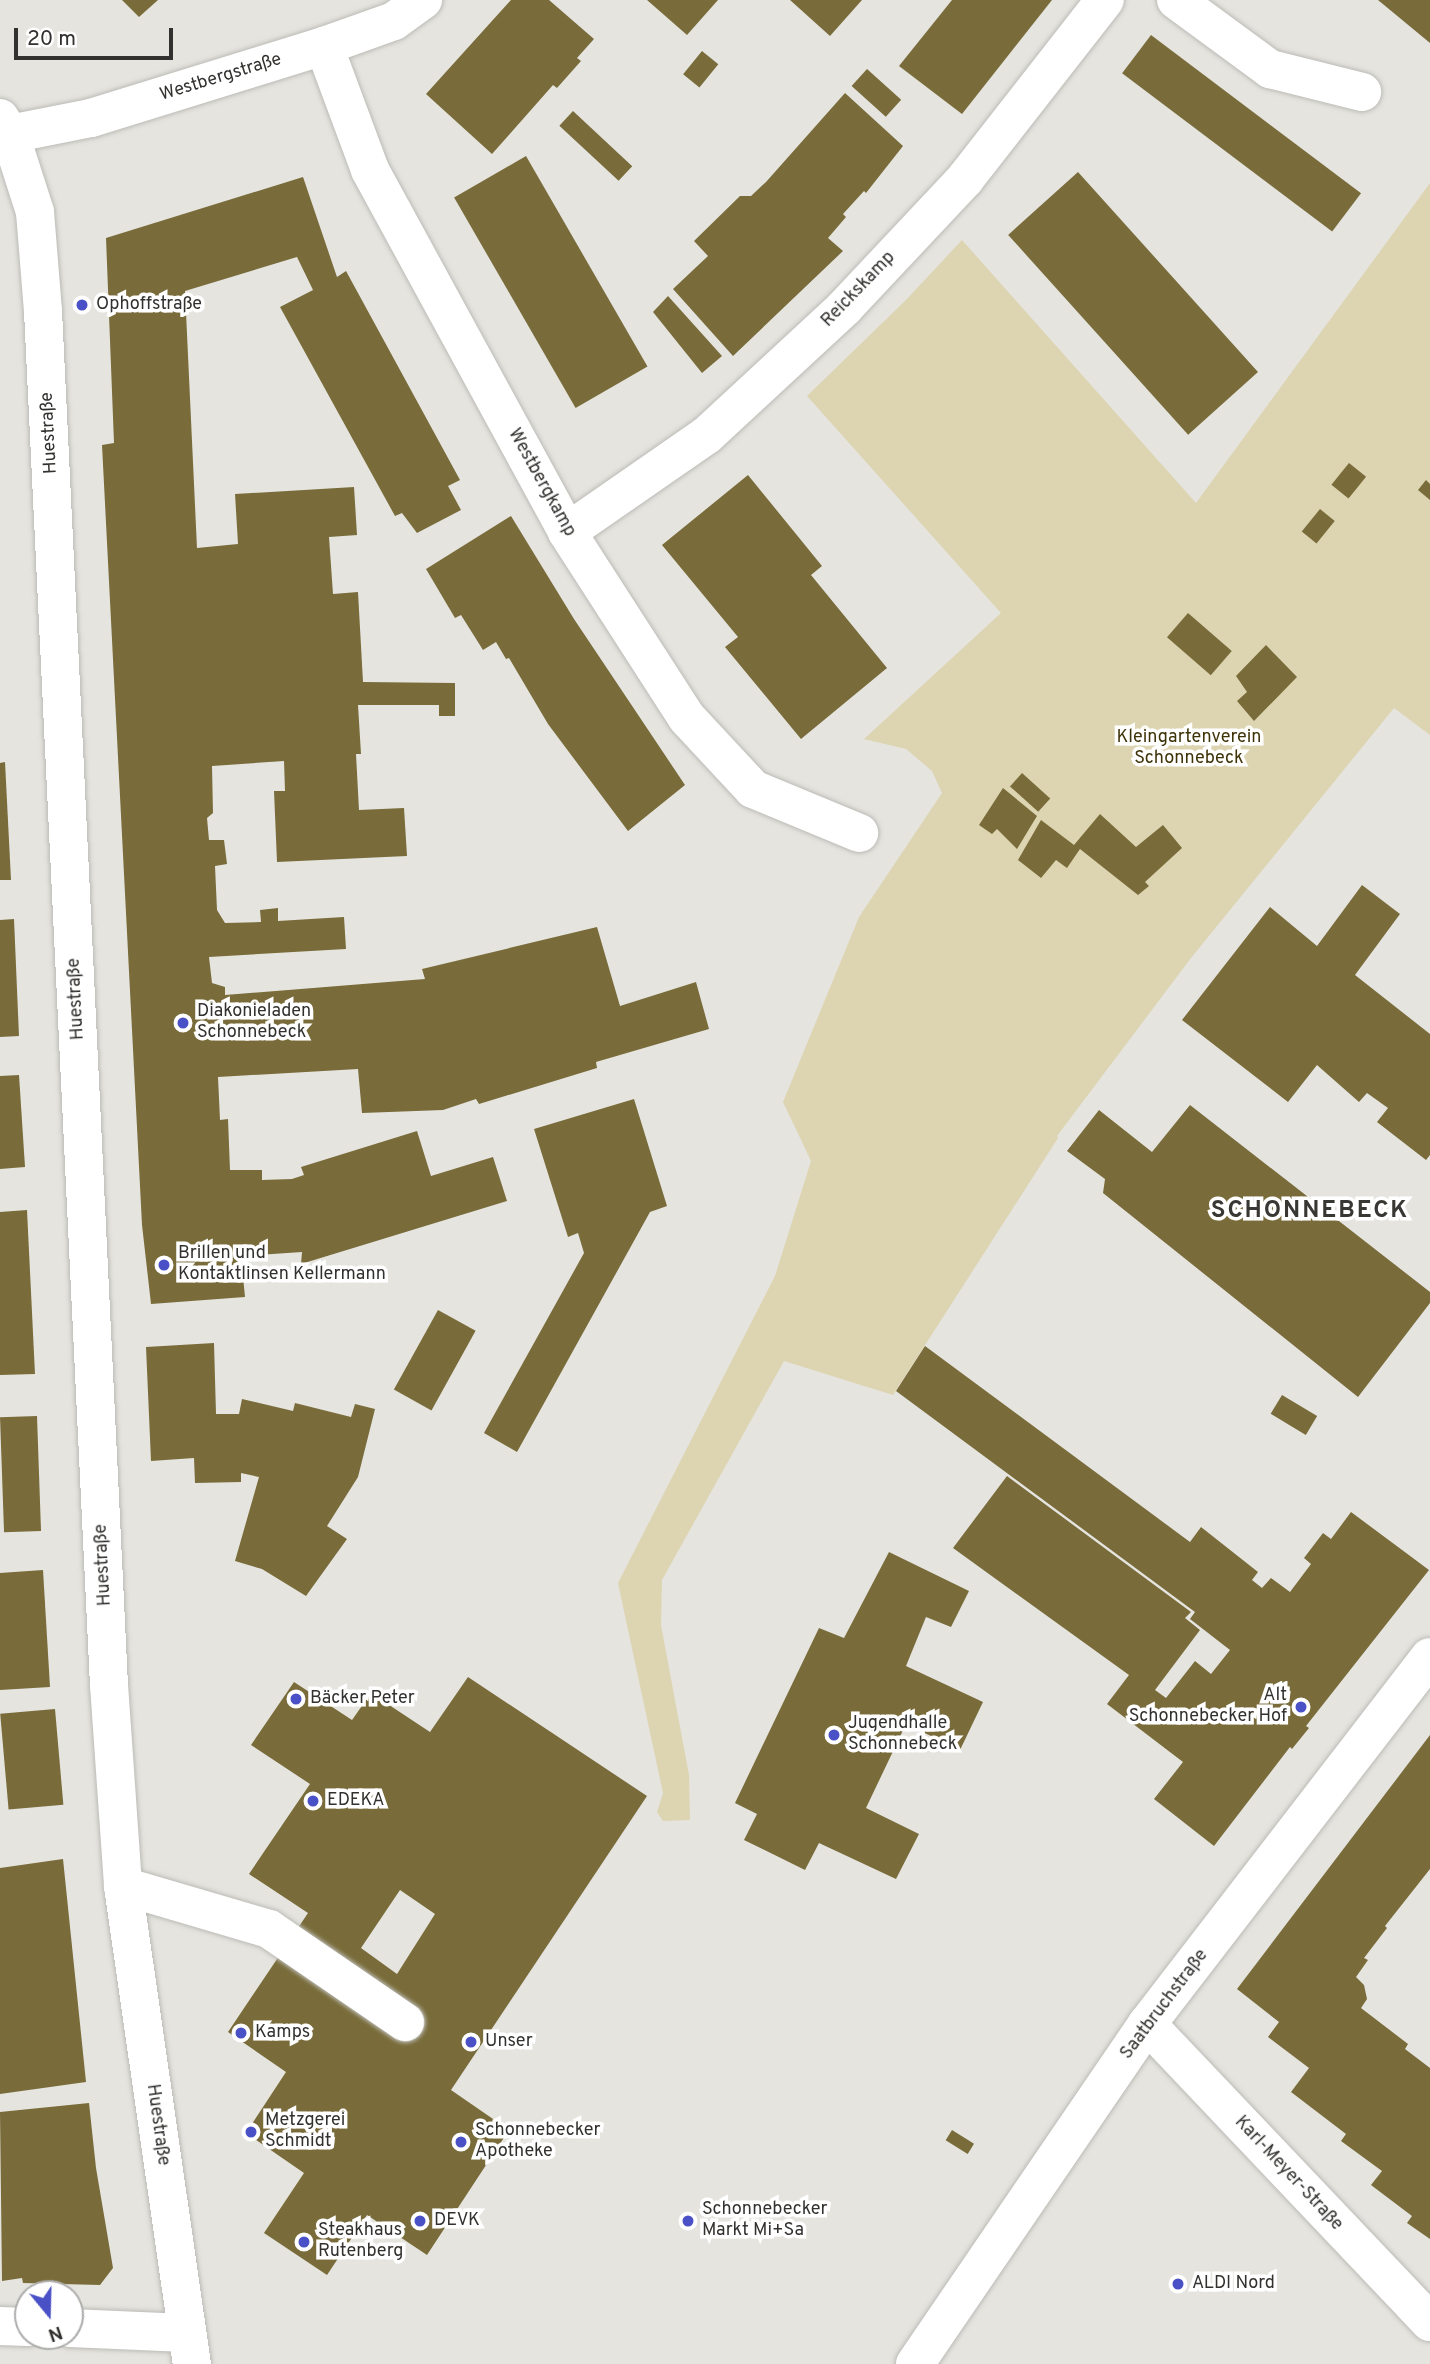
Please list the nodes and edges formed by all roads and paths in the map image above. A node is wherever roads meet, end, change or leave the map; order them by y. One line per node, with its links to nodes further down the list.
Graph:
1 (423, 0): 4 (street, Westbergstraße)
2 (1105, 0): 7 (street, Reickskamp)
3 (1176, 0): 5 (street)
4 (324, 46): 6 (street, Westbergstraße); 7 (street, Westbergkamp)
5 (1362, 92)
6 (3, 129): 10 (street, Huestraße)
7 (568, 532): 8 (street, Westbergkamp)
8 (859, 833)
9 (1430, 1657): 12 (street, Saatbruchstraße)
10 (123, 1886): 11 (street); 15 (street, Huestraße)
11 (405, 2022)
12 (1147, 2024): 13 (street, Karl-Meyer-Straße); 16 (street, Saatbruchstraße)
13 (1430, 2322)
14 (84, 2330): 15 (street)
15 (189, 2348)
16 (915, 2364)

